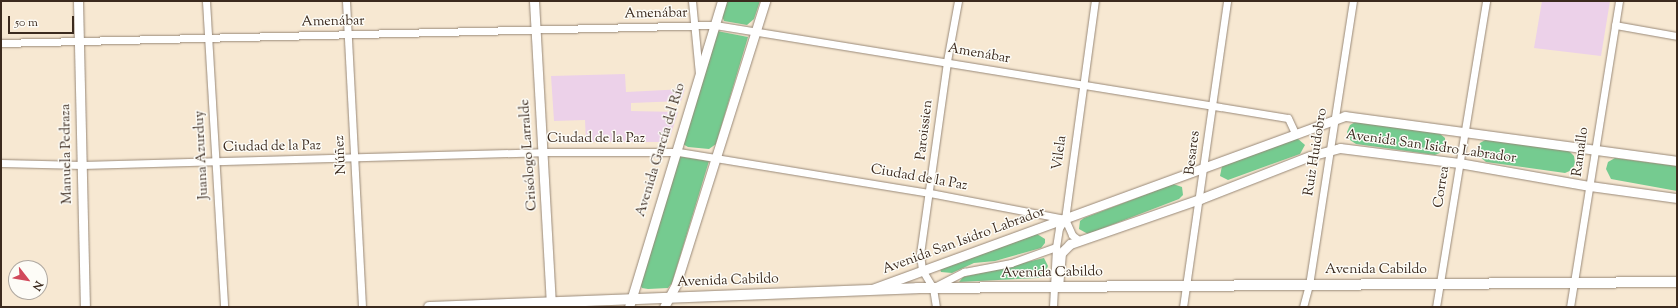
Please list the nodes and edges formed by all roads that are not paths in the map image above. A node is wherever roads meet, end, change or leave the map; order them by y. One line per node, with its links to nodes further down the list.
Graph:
1 (78, 1): 22 (street, Manuela Pedraza)
2 (206, 1): 21 (street, Juana Azurduy)
3 (346, 1): 19 (street, Núñez)
4 (534, 1): 17 (street, Crisólogo Larralde)
5 (692, 1): 16 (street)
6 (722, 1): 15 (street, Avenida García del Río)
7 (765, 1): 18 (street)
8 (958, 1): 24 (street, Paroissien)
9 (1095, 1): 26 (street, Vilela)
10 (1227, 1): 27 (street, Besares)
11 (1353, 1): 28 (street, Ruiz Huidobro)
12 (1486, 1): 29 (street, Correa)
13 (1618, 1): 14 (street, Ramallo)
14 (1615, 24): 20 (street); 31 (street, Ramallo)
15 (715, 25): 16 (street, Amenábar); 18 (street, Amenábar); 25 (street, Avenida García del Río)
16 (693, 26): 17 (street, Amenábar); 25 (street)
17 (535, 30): 19 (street, Amenábar); 33 (street, Crisólogo Larralde)
18 (756, 30): 24 (street, Amenábar); 35 (street)
19 (348, 35): 21 (street, Amenábar); 36 (street, Núñez)
20 (1677, 36)
21 (209, 37): 22 (street, Amenábar); 37 (street, Juana Azurduy)
22 (79, 41): 23 (street, Amenábar); 41 (street, Manuela Pedraza)
23 (1, 43)
24 (946, 61): 26 (street, Amenábar); 44 (street, Paroissien)
25 (699, 74): 34 (street, Avenida García del Río)
26 (1083, 85): 27 (street, Amenábar); 47 (street, Vilela)
27 (1212, 107): 30 (street, Amenábar); 42 (street, Besares)
28 (1335, 120): 29 (street, Avenida San Isidro Labrador); 30 (street, Avenida San Isidro Labrador); 32 (street, Ruiz Huidobro)
29 (1465, 131): 31 (street, Avenida San Isidro Labrador); 39 (street, Correa)
30 (1295, 133): 42 (street, Avenida San Isidro Labrador)
31 (1595, 148): 38 (street, Avenida San Isidro Labrador); 43 (street, Ramallo)
32 (1330, 150): 39 (street, Avenida San Isidro Labrador); 46 (street, Avenida San Isidro Labrador); 54 (street, Ruiz Huidobro)
33 (542, 152): 34 (street, Ciudad de la Paz); 36 (street, Ciudad de la Paz); 61 (street, Crisólogo Larralde)
34 (675, 152): 35 (street, Ciudad de la Paz); 60 (street, Avenida García del Río)
35 (717, 157): 44 (street, Ciudad de la Paz); 59 (street)
36 (354, 158): 37 (street, Ciudad de la Paz); 64 (street, Núñez)
37 (216, 161): 41 (street, Ciudad de la Paz); 63 (street, Juana Azurduy)
38 (1677, 161)
39 (1459, 163): 43 (street, Avenida San Isidro Labrador); 53 (street, Correa)
40 (1, 164): 41 (street, Ciudad de la Paz)
41 (82, 165): 62 (street, Manuela Pedraza)
42 (1204, 167): 46 (street, Besares); 47 (street, Avenida San Isidro Labrador)
43 (1590, 186): 45 (street, Avenida San Isidro Labrador); 52 (street, Ramallo)
44 (930, 193): 47 (street, Ciudad de la Paz); 50 (street, Paroissien)
45 (1677, 198)
46 (1200, 199): 48 (street, Avenida San Isidro Labrador); 55 (street, Besares)
47 (1065, 219): 48 (street, Avenida San Isidro Labrador); 49 (street, Vilela); 50 (street, Avenida San Isidro Labrador)
48 (1080, 241): 56 (street, Vilela)
49 (1056, 247): 56 (street, Vilela); 57 (street, Avenida San Isidro Labrador)
50 (922, 270): 57 (street, Paroissien); 58 (street, Avenida San Isidro Labrador)
51 (1677, 282): 52 (main road, Avenida Cabildo)
52 (1573, 283): 53 (main road, Avenida Cabildo); 72 (street, Ramallo)
53 (1441, 284): 54 (main road, Avenida Cabildo); 71 (street, Correa)
54 (1309, 285): 55 (main road, Avenida Cabildo); 70 (street, Ruiz Huidobro)
55 (1188, 286): 56 (main road, Avenida Cabildo); 69 (street, Besares)
56 (1056, 287): 57 (main road, Avenida Cabildo); 68 (street, Vilela)
57 (933, 288): 58 (main road, Avenida Cabildo); 67 (street, Paroissien)
58 (872, 290): 59 (main road, Avenida Cabildo)
59 (670, 297): 60 (main road, Avenida Cabildo); 66 (street)
60 (629, 303): 61 (main road, Avenida Cabildo)
61 (551, 305): 65 (main road, Avenida Cabildo)
62 (85, 307)
63 (224, 307)
64 (362, 307)
65 (429, 307)
66 (664, 307)
67 (936, 307)
68 (1053, 307)
69 (1183, 307)
70 (1303, 307)
71 (1436, 307)
72 (1570, 307)

